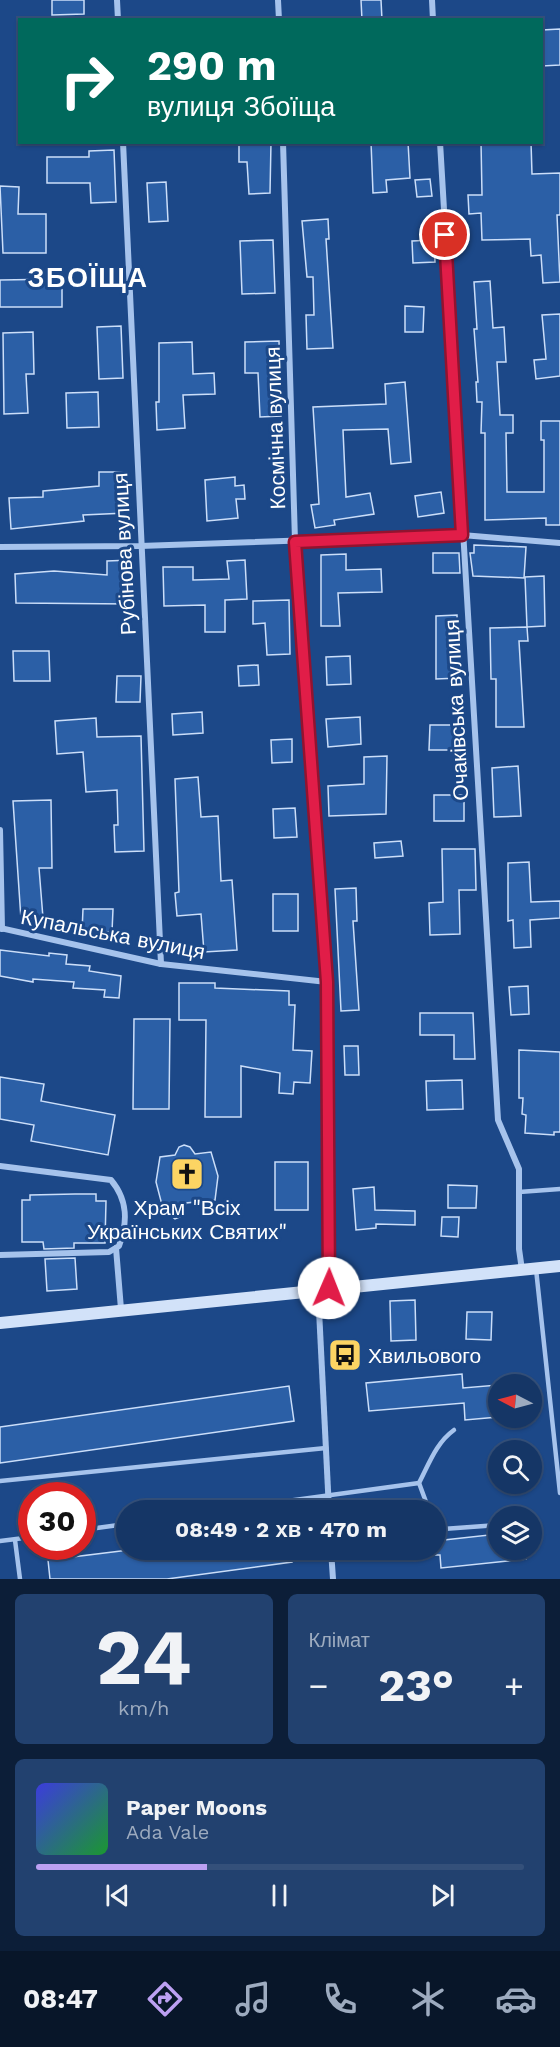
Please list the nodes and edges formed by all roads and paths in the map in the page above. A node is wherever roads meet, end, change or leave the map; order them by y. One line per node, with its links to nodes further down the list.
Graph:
1 (117, 0): 4 (street)
2 (278, 0): 5 (street)
3 (432, 0): 6 (street)
4 (118, 18)
5 (279, 18)
6 (433, 18)
7 (123, 144): 13 (street, Рубінова вулиця)
8 (283, 144): 11 (street, Космічна вулиця)
9 (440, 144): 10 (street, Очаківська вулиця)
10 (462, 535): 11 (street); 12 (street); 21 (street, Очаківська вулиця)
11 (295, 542): 13 (street); 18 (street, Космічна вулиця)
12 (560, 543)
13 (140, 546): 14 (street); 17 (street, Рубінова вулиця)
14 (0, 547)
15 (0, 830): 16 (street)
16 (1, 929): 17 (street, Купальська вулиця)
17 (161, 964): 18 (street, Купальська вулиця)
18 (327, 982): 27 (street, Космічна вулиця)
19 (0, 1166): 22 (street)
20 (560, 1189): 21 (lane)
21 (519, 1192): 26 (street, Очаківська вулиця)
22 (116, 1248): 23 (street); 28 (street)
23 (0, 1255)
24 (560, 1266): 25 (main road)
25 (536, 1269): 26 (main road); 32 (lane)
26 (522, 1271): 27 (main road)
27 (324, 1289): 28 (main road); 31 (street, Космічна вулиця)
28 (121, 1309): 29 (main road)
29 (0, 1323)
30 (454, 1430): 34 (lane)
31 (326, 1448): 33 (lane); 36 (street, Космічна вулиця)
32 (558, 1459): 35 (lane)
33 (0, 1481)
34 (419, 1483): 36 (lane); 39 (lane)
35 (560, 1493)
36 (329, 1495): 37 (lane); 38 (street, Космічна вулиця)
37 (293, 1500)
38 (329, 1500)
39 (425, 1500)
40 (116, 1525): 42 (lane)
41 (488, 1526): 43 (lane)
42 (96, 1528)
43 (446, 1528)
44 (18, 1539): 45 (lane)
45 (15, 1540): 46 (lane); 48 (lane)
46 (0, 1541)
47 (332, 1560): 49 (street)
48 (20, 1579)
49 (333, 1579)

